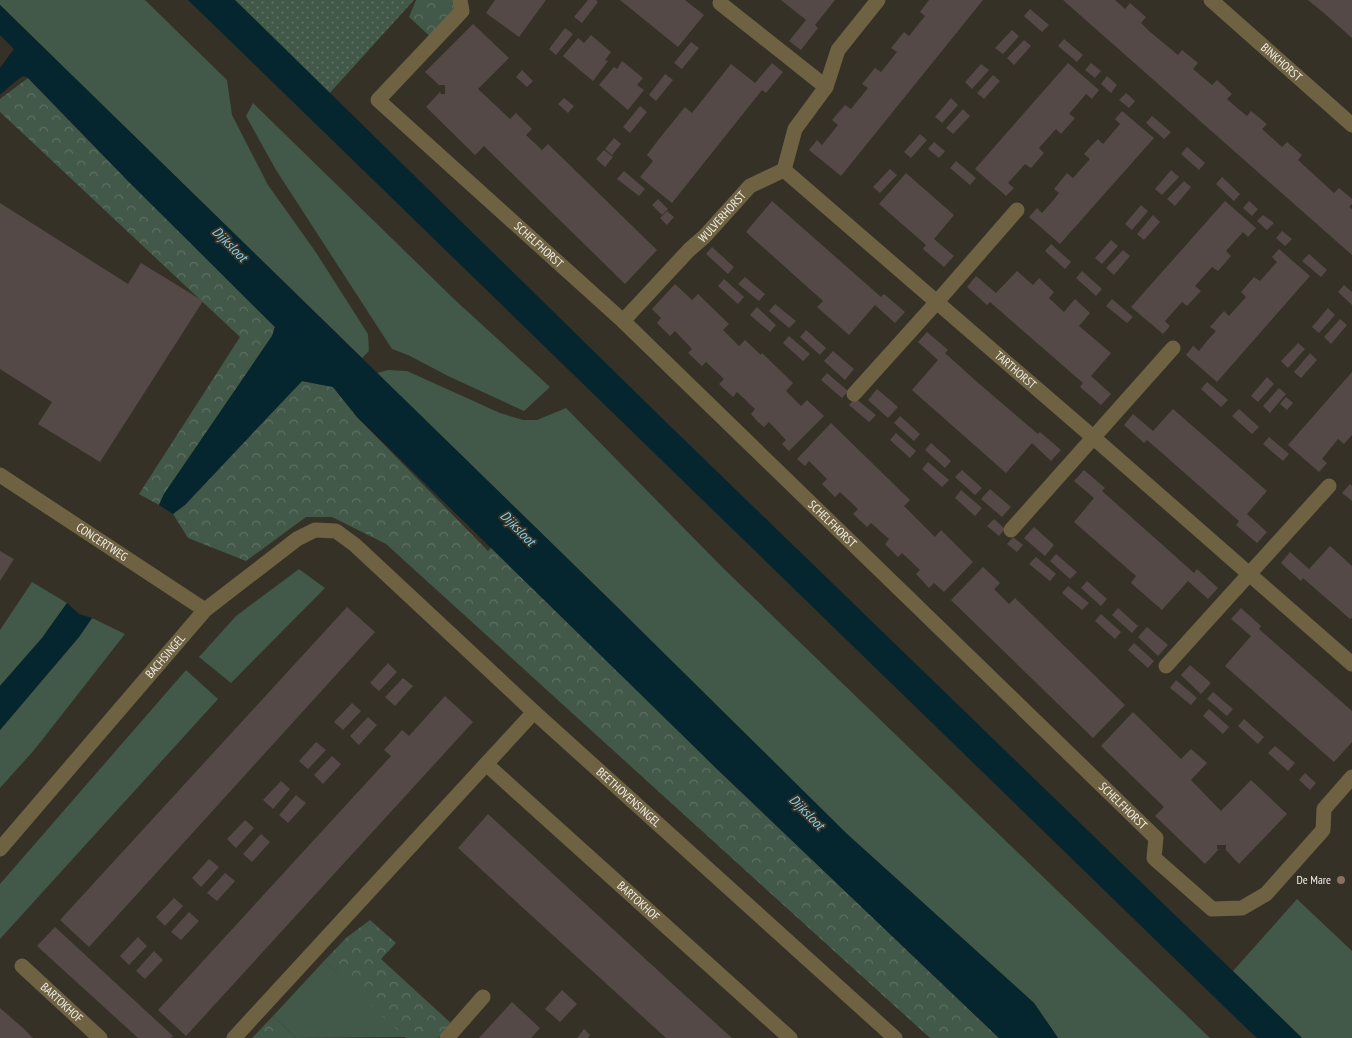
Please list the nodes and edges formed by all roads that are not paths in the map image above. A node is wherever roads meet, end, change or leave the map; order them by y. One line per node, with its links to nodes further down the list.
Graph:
1 (460, 0): 10 (street, SCHELFHORST)
2 (878, 0): 5 (street)
3 (1210, 0): 6 (street, BINKHORST)
4 (720, 3): 5 (street)
5 (826, 87): 7 (street)
6 (1352, 125)
7 (784, 170): 9 (street, TARTHORST); 10 (street, WULVERHORST)
8 (1017, 210): 9 (street)
9 (936, 303): 12 (street); 13 (street, TARTHORST)
10 (622, 321): 24 (street, SCHELFHORST)
11 (1173, 348): 13 (street)
12 (854, 394)
13 (1094, 438): 16 (street); 18 (street, TARTHORST)
14 (0, 475): 19 (street, CONCERTWEG)
15 (1329, 486): 18 (street)
16 (1011, 530)
17 (364, 553): 19 (street, BACHSINGEL); 22 (street, BEETHOVENSINGEL)
18 (1249, 574): 20 (street, TARTHORST); 21 (street)
19 (205, 610): 25 (street, BACHSINGEL)
20 (1352, 664)
21 (1166, 666)
22 (534, 712): 23 (street); 32 (street, BEETHOVENSINGEL)
23 (486, 764): 29 (street); 31 (street, BARTOKHOF)
24 (1352, 776)
25 (0, 849)
26 (22, 966): 28 (street, BARTOKHOF)
27 (483, 997): 30 (street)
28 (100, 1038)
29 (234, 1038)
30 (446, 1038)
31 (790, 1038)
32 (896, 1038)

